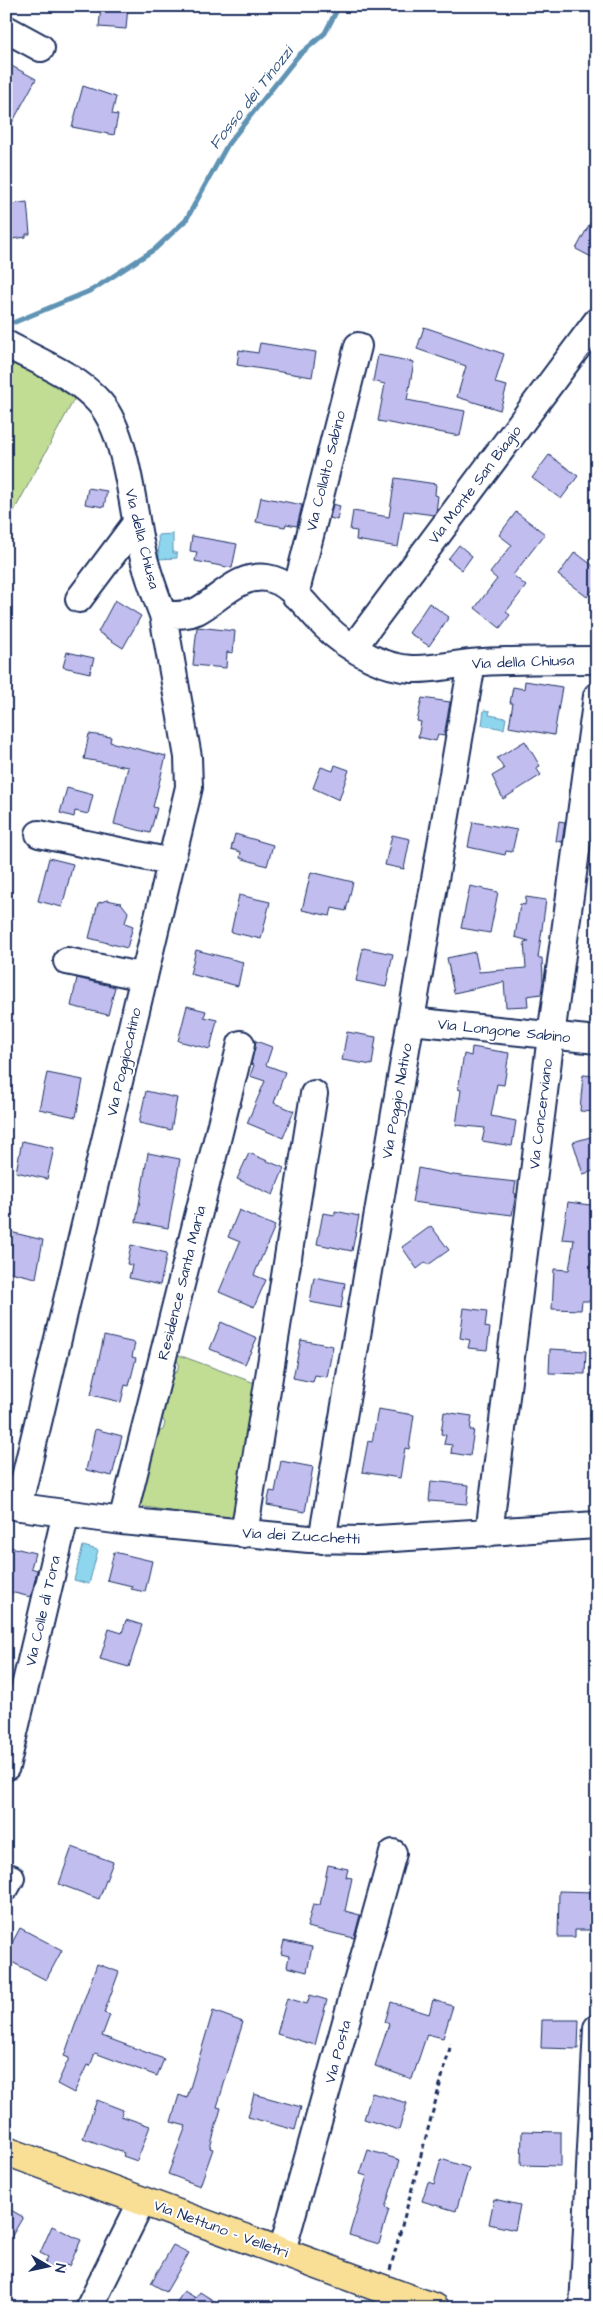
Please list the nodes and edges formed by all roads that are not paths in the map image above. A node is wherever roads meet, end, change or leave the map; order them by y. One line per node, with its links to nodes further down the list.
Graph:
1 (6, 29): 2 (street)
2 (40, 48)
3 (597, 321): 10 (street, Via Monte San Biagio)
4 (6, 344): 6 (street, Via della Chiusa)
5 (358, 346): 7 (street, Via Collalto Sabino)
6 (136, 523): 8 (street); 9 (street, Via della Chiusa)
7 (295, 595): 9 (street, Via della Chiusa); 10 (street, Via della Chiusa)
8 (79, 599)
9 (163, 615): 15 (street, Via Poggiocatino)
10 (353, 648): 12 (street, Via della Chiusa)
11 (597, 660): 12 (street, Via della Chiusa)
12 (472, 663): 18 (street, Via Poggio Nativo)
13 (597, 696): 19 (street, Via Concerviano)
14 (39, 834): 15 (street)
15 (171, 862): 17 (street, Via Poggiocatino)
16 (67, 961): 17 (street)
17 (144, 976): 23 (street, Via Poggiocatino)
18 (411, 1021): 19 (street, Via Longone Sabino); 29 (street, Via Poggio Nativo)
19 (551, 1036): 20 (street, Via Longone Sabino); 27 (street, Via Concerviano)
20 (597, 1040)
21 (241, 1044): 25 (street, Residence Santa Maria)
22 (314, 1094): 28 (street)
23 (12, 1506): 24 (street, Via dei Zucchetti)
24 (66, 1513): 25 (street, Via dei Zucchetti); 30 (street, Via Colle di Tora)
25 (122, 1521): 28 (street, Via dei Zucchetti)
26 (597, 1525): 27 (street, Via dei Zucchetti)
27 (489, 1533): 29 (street, Via dei Zucchetti)
28 (244, 1534): 29 (street, Via dei Zucchetti)
29 (322, 1540)
30 (6, 1767)
31 (393, 1853): 35 (street, Via Posta)
32 (597, 2028): 36 (street)
33 (6, 2151): 34 (main road, Via Nettuno - Velletri)
34 (142, 2201): 35 (main road, Via Nettuno - Velletri); 38 (street)
35 (282, 2251): 37 (main road, Via Nettuno - Velletri)
36 (592, 2254): 40 (street)
37 (386, 2295): 39 (main road, Via Nettuno - Velletri)
38 (89, 2308)
39 (435, 2308)
40 (583, 2308)

